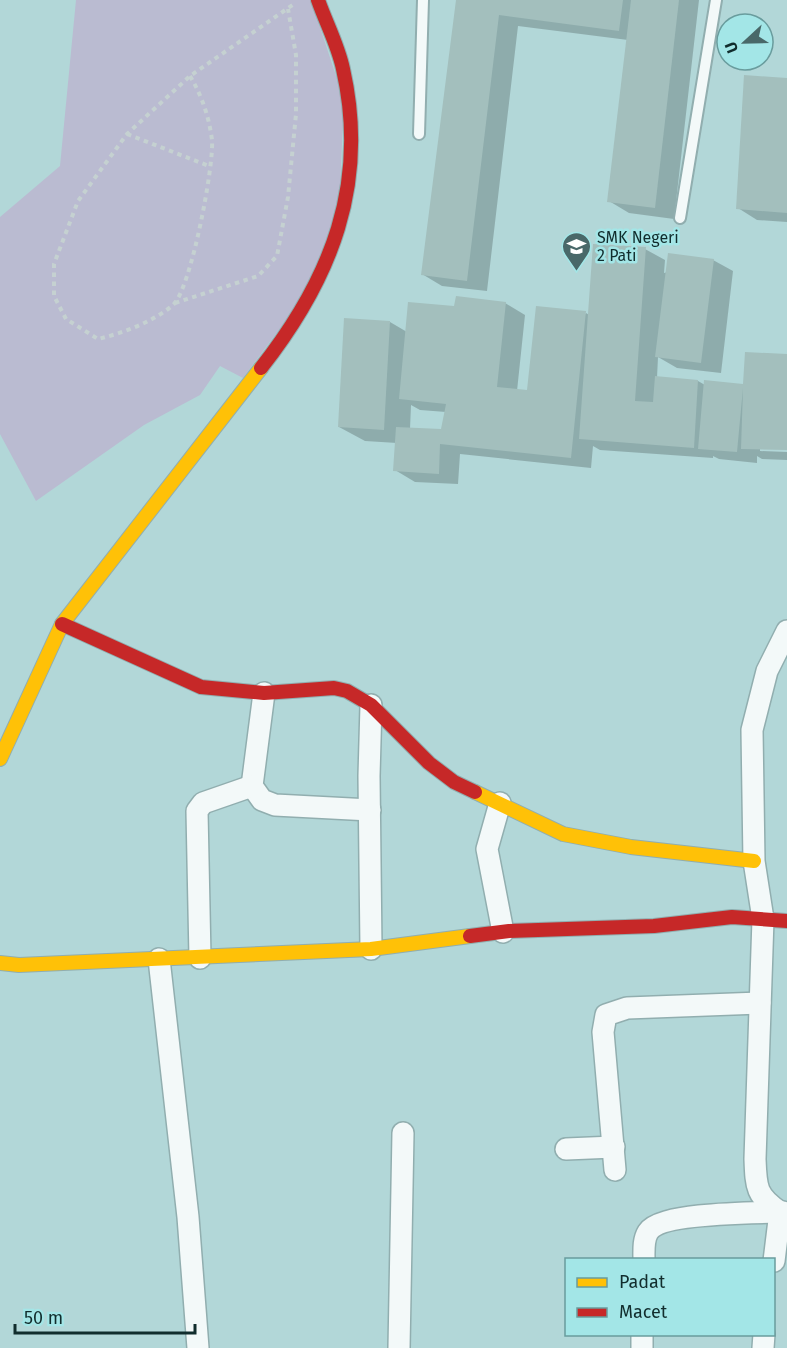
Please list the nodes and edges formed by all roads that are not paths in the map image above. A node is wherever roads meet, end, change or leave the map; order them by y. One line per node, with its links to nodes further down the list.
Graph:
1 (318, 0): 6 (street)
2 (423, 0): 4 (lane)
3 (716, 0): 5 (lane)
4 (419, 134)
5 (680, 218)
6 (62, 624): 9 (street); 11 (street)
7 (787, 631): 8 (street)
8 (777, 672): 15 (street)
9 (264, 693): 10 (street); 12 (street)
10 (371, 705): 13 (street); 14 (street)
11 (0, 759)
12 (252, 786): 14 (street); 20 (street)
13 (500, 803): 15 (street); 18 (street)
14 (370, 810): 19 (street)
15 (754, 861): 16 (street)
16 (763, 919): 17 (street); 18 (street); 23 (street)
17 (787, 921)
18 (503, 932): 19 (street)
19 (371, 949): 20 (street)
20 (200, 958): 21 (street)
21 (159, 959): 22 (street); 31 (street)
22 (0, 963)
23 (760, 1003): 25 (street); 28 (street)
24 (403, 1133): 32 (street)
25 (614, 1147): 26 (street); 27 (street)
26 (566, 1149)
27 (615, 1170)
28 (783, 1212): 29 (street); 30 (street)
29 (644, 1258)
30 (775, 1258)
31 (198, 1348)
32 (399, 1348)

